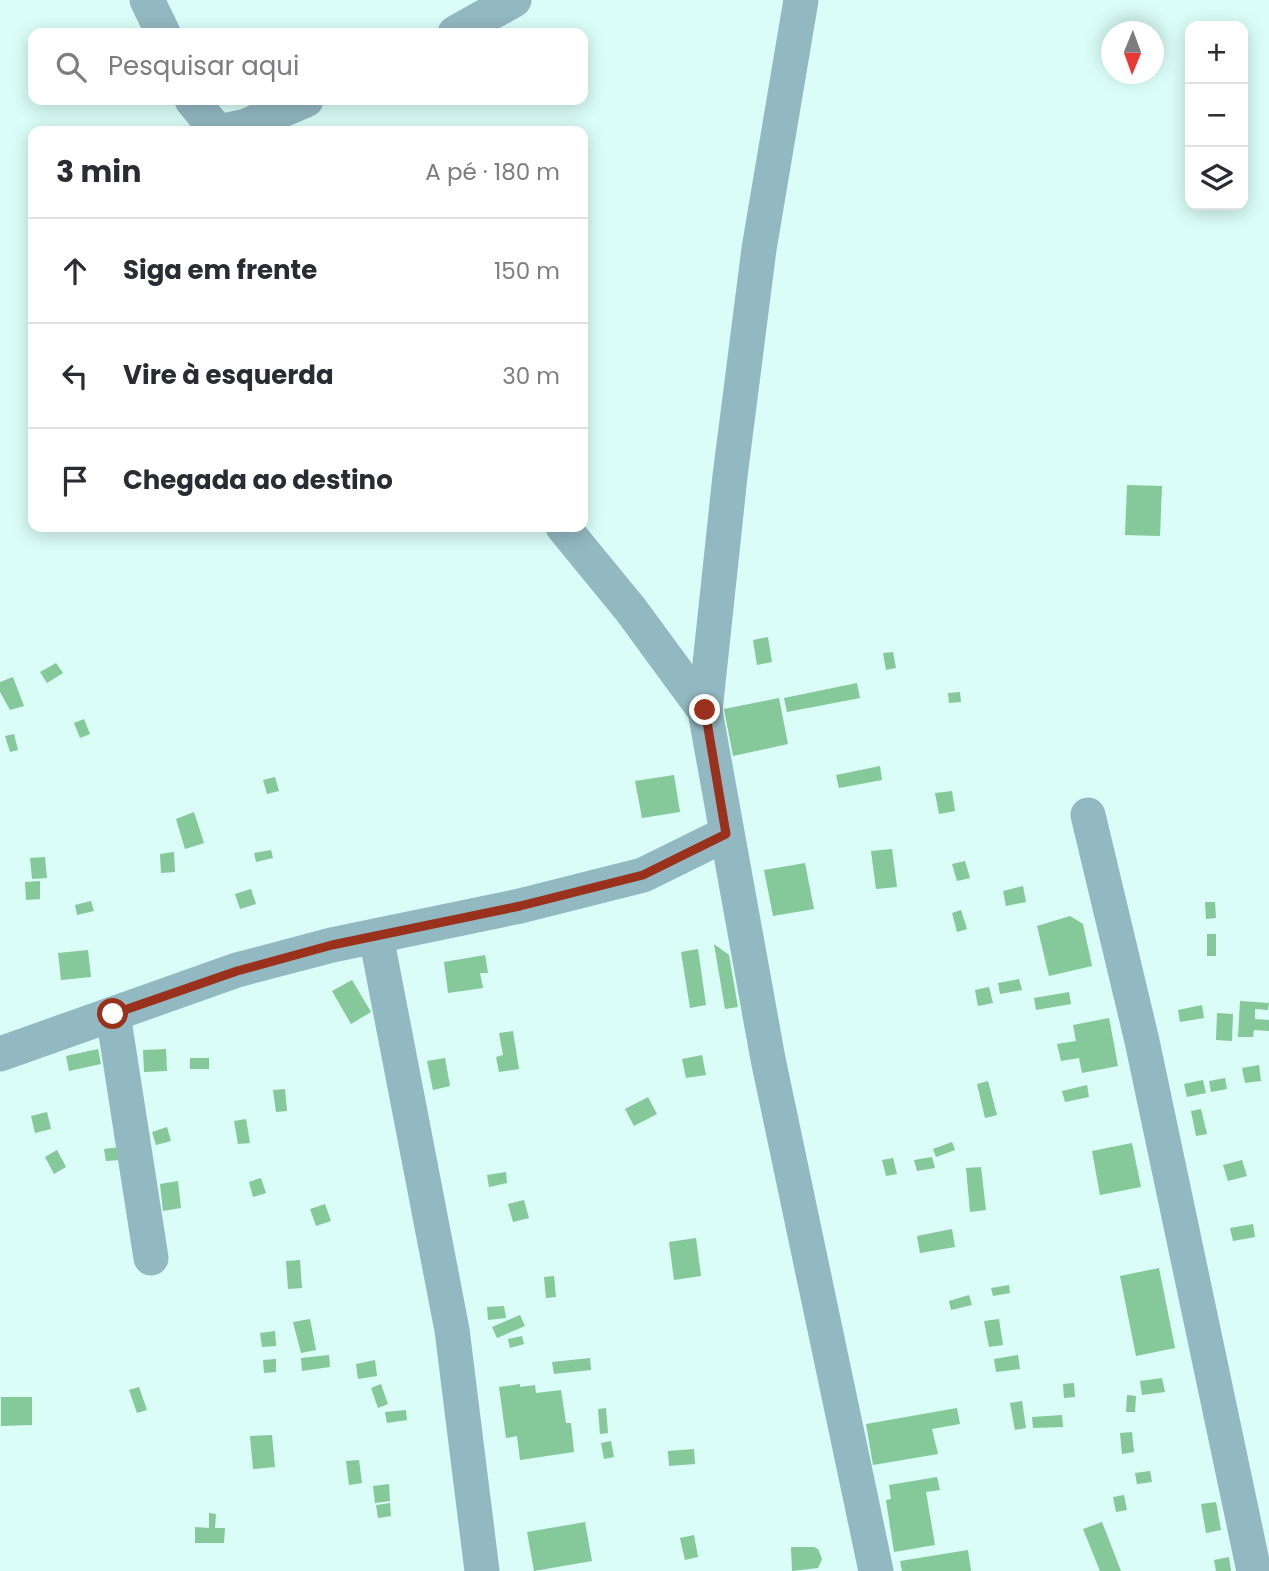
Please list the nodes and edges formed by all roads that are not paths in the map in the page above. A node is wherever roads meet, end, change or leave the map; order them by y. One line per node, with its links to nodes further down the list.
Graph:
1 (146, 0): 4 (street)
2 (514, 0): 5 (street)
3 (801, 0): 11 (street)
4 (160, 28)
5 (464, 28)
6 (195, 105): 8 (street)
7 (294, 105): 9 (street)
8 (214, 126)
9 (246, 126)
10 (567, 532): 11 (street)
11 (705, 710): 13 (street)
12 (1088, 815): 20 (street)
13 (726, 834): 14 (street); 19 (street)
14 (376, 936): 15 (street); 18 (street)
15 (113, 1014): 16 (street); 17 (street)
16 (0, 1055)
17 (151, 1258)
18 (482, 1571)
19 (876, 1571)
20 (1254, 1571)

